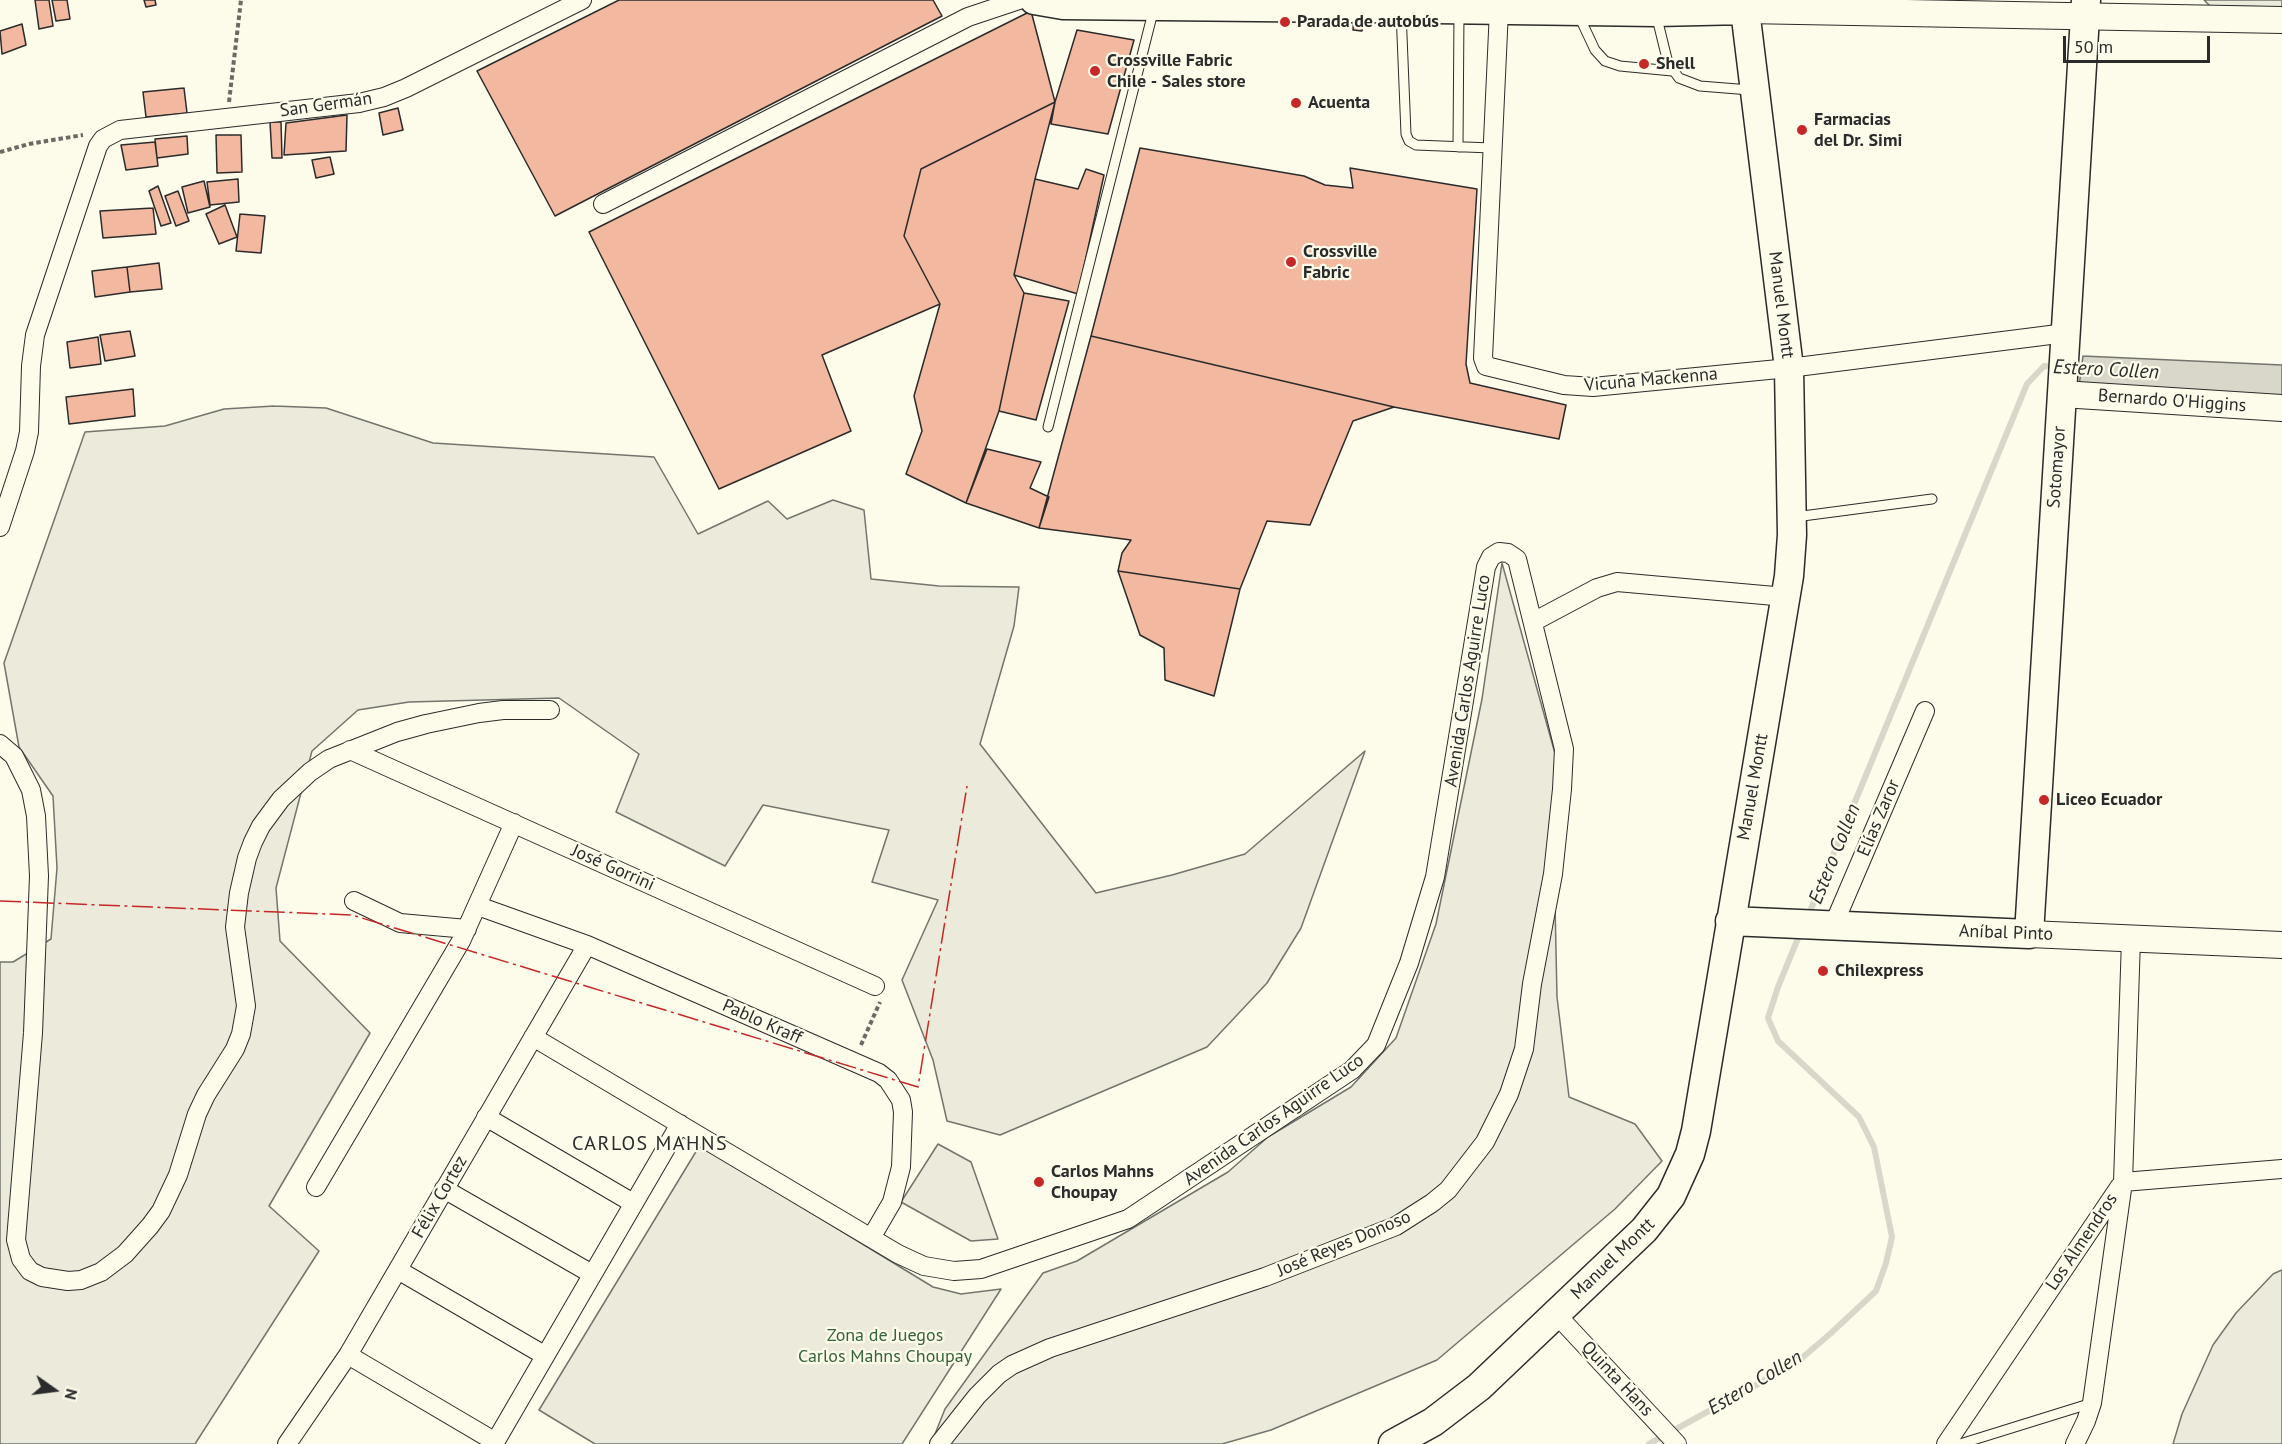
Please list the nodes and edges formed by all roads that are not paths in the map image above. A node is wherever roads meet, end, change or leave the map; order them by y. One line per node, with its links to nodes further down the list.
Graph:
1 (582, 0): 29 (street, San Germán)
2 (975, 0): 15 (street)
3 (1019, 0): 15 (street)
4 (1034, 0): 7 (main road)
5 (1324, 4): 7 (main road); 8 (main road)
6 (1744, 5): 10 (main road); 14 (main road); 18 (main road, Manuel Montt)
7 (1155, 6): 26 (lane)
8 (1401, 9): 9 (main road); 19 (lane)
9 (1459, 9): 11 (main road); 19 (lane)
10 (2086, 9): 12 (main road); 22 (main road, Sotomayor)
11 (1499, 10): 13 (main road); 20 (street, Vicuña Mackenna)
12 (2192, 10): 16 (main road)
13 (1576, 11): 14 (main road); 17 (lane)
14 (1656, 12): 17 (lane)
15 (968, 17): 21 (street)
16 (2282, 20)
17 (1672, 71): 18 (lane)
18 (1755, 90): 23 (main road, Manuel Montt)
19 (1458, 147): 20 (lane)
20 (1491, 148): 23 (street, Vicuña Mackenna)
21 (603, 204)
22 (2065, 343): 23 (street, Vicuña Mackenna); 24 (main road, Sotomayor)
23 (1789, 368): 28 (main road, Manuel Montt)
24 (2062, 388): 25 (main road, Bernardo O'Higgins); 42 (main road, Sotomayor)
25 (2282, 408)
26 (1048, 427)
27 (1932, 499): 28 (lane)
28 (1791, 518): 30 (main road, Manuel Montt)
29 (0, 527)
30 (1786, 597): 31 (street); 39 (main road, Manuel Montt)
31 (1533, 622): 55 (street, Avenida Carlos Aguirre Luco); 65 (street, José Reyes Donoso)
32 (550, 711): 35 (street)
33 (1925, 711): 40 (street, Elías Zaror)
34 (0, 744): 35 (street)
35 (350, 750): 36 (street, José Gorrini)
36 (514, 824): 38 (street); 46 (street, José Gorrini)
37 (354, 901): 41 (street)
38 (478, 906): 41 (street); 44 (street, Pablo Kraff)
39 (1730, 921): 40 (main road, Aníbal Pinto); 58 (main road, Manuel Montt)
40 (1829, 926): 42 (main road, Aníbal Pinto)
41 (467, 929): 52 (street)
42 (2029, 934): 43 (main road, Aníbal Pinto)
43 (2131, 939): 45 (main road, Aníbal Pinto); 51 (street, Los Almendros)
44 (586, 945): 47 (street, Félix Cortez); 55 (street, Pablo Kraff)
45 (2282, 945)
46 (875, 986)
47 (533, 1037): 48 (street, Félix Cortez); 49 (street, Avenida Carlos Aguirre Luco)
48 (486, 1117): 53 (street, Félix Cortez); 54 (street)
49 (680, 1124): 54 (street); 55 (street, Avenida Carlos Aguirre Luco)
50 (2282, 1169): 51 (street)
51 (2123, 1182): 61 (street); 62 (street, Los Almendros)
52 (316, 1187)
53 (444, 1189): 56 (street, Félix Cortez); 57 (street)
54 (633, 1203): 57 (street)
55 (871, 1238)
56 (398, 1270): 59 (street, Félix Cortez); 60 (street)
57 (592, 1274): 60 (street)
58 (1556, 1314): 66 (main road, Manuel Montt); 67 (street, Quinta Hans)
59 (348, 1355): 63 (street); 64 (street, Félix Cortez)
60 (544, 1355): 63 (street)
61 (2092, 1403): 62 (lane); 68 (street)
62 (1953, 1441)
63 (494, 1443)
64 (287, 1444)
65 (939, 1444)
66 (1393, 1444)
67 (1677, 1444)
68 (2075, 1444)

